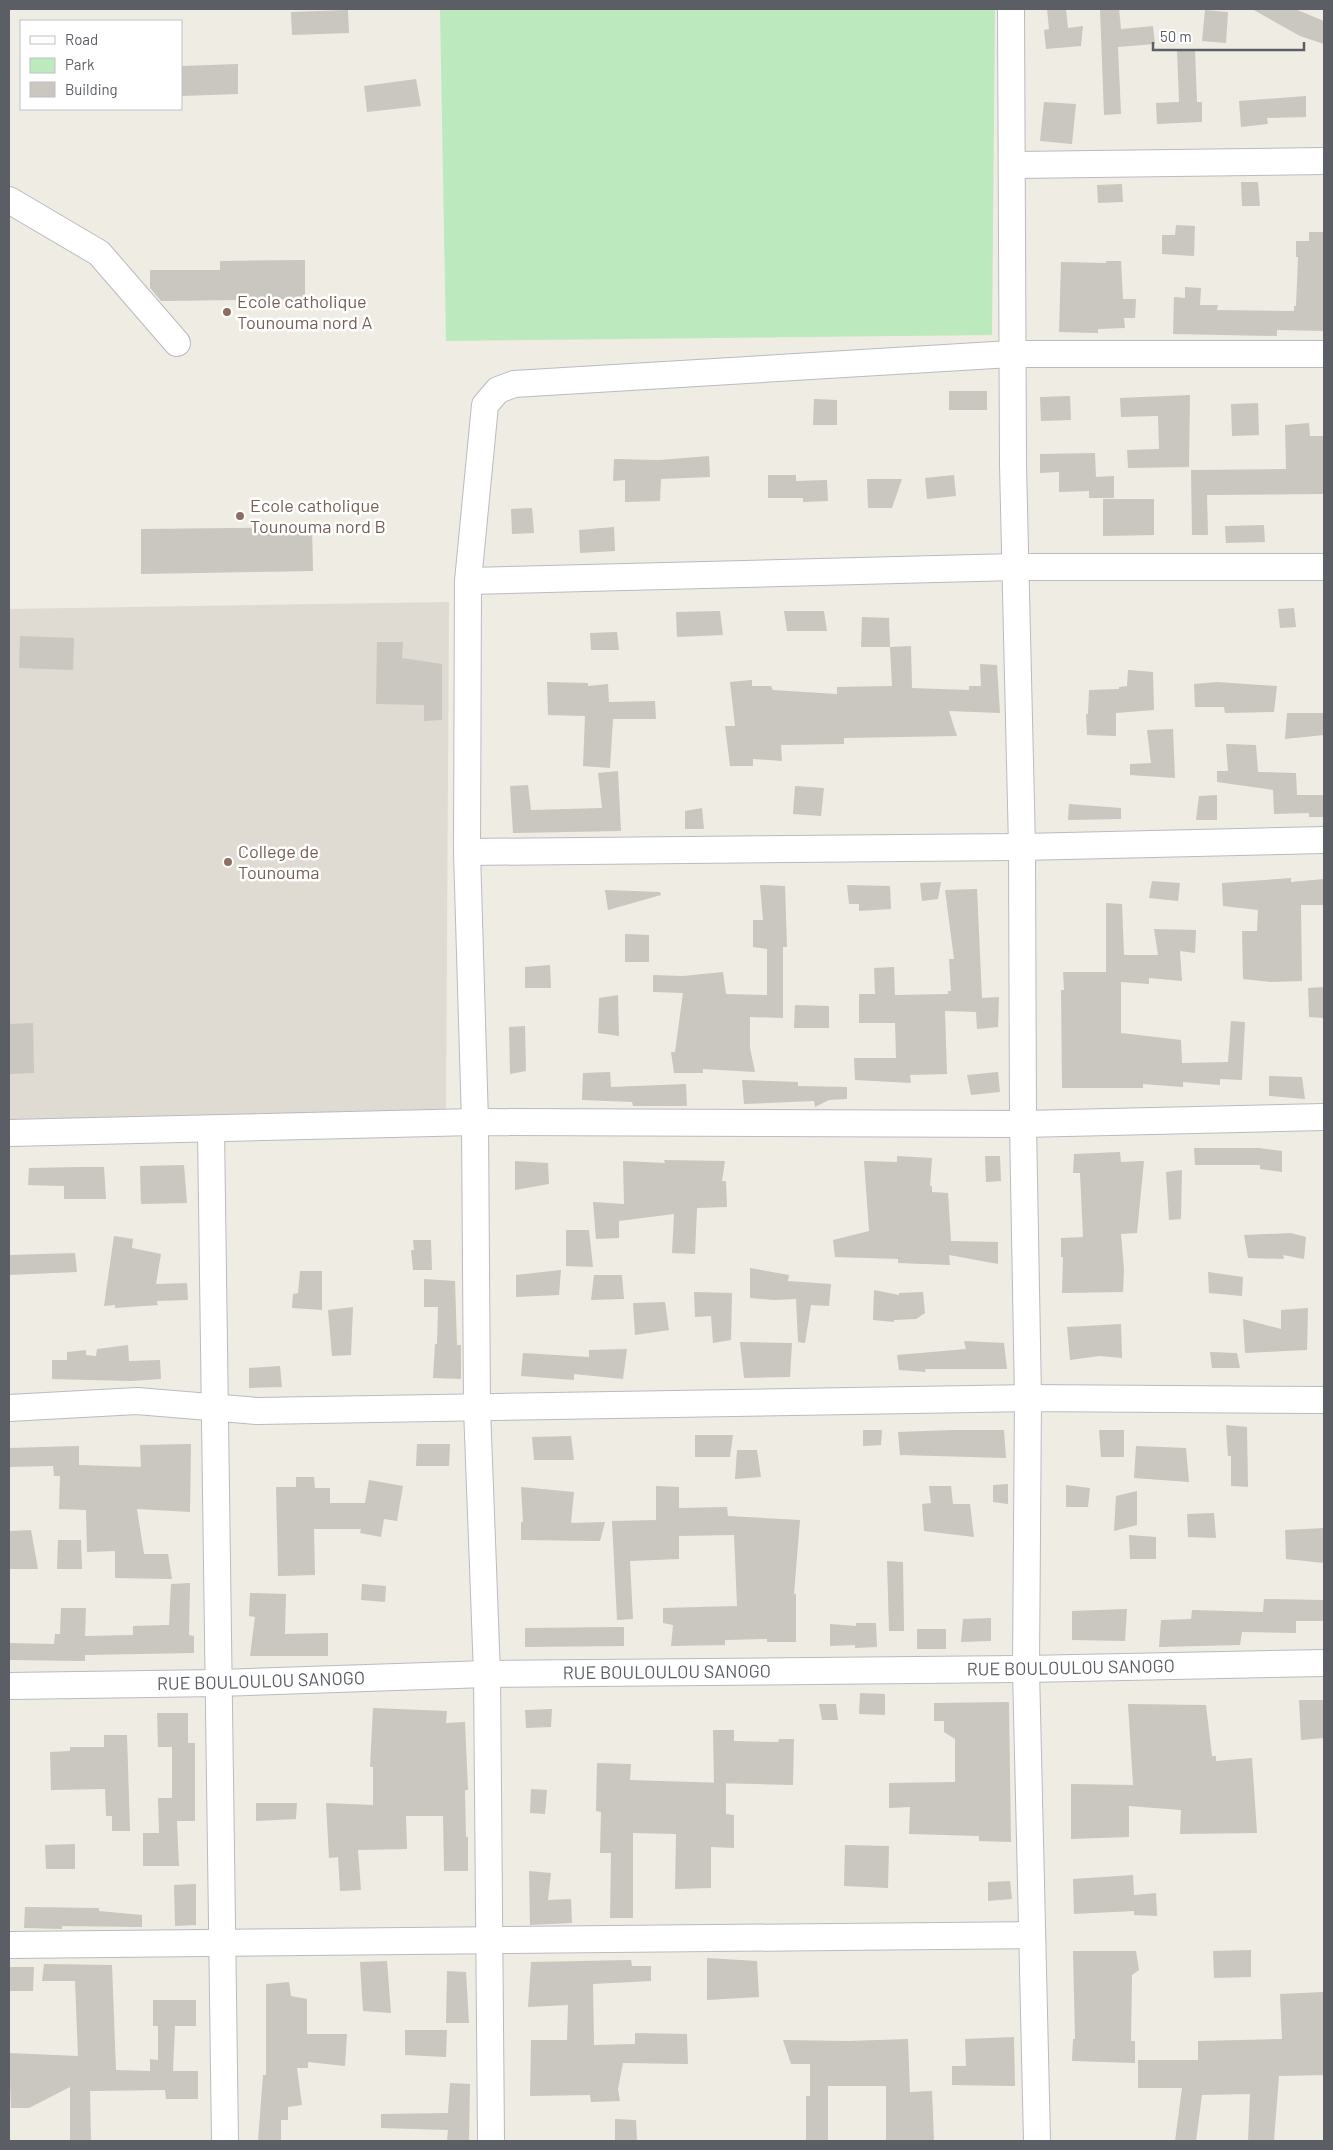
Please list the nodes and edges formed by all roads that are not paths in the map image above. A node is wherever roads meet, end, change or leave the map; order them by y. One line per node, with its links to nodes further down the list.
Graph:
1 (1011, 9): 3 (street)
2 (1324, 161): 3 (street)
3 (1012, 165): 6 (street)
4 (9, 200): 5 (street)
5 (177, 343)
6 (1011, 354): 7 (street); 8 (street); 10 (street)
7 (1324, 354)
8 (1016, 567): 9 (street); 10 (street); 12 (street)
9 (1324, 567)
10 (468, 581): 13 (street)
11 (1324, 840): 12 (street)
12 (1022, 847): 13 (street); 16 (street)
13 (467, 852): 15 (street)
14 (1324, 1117): 16 (street)
15 (475, 1122): 16 (street); 17 (street); 23 (street)
16 (1023, 1124): 19 (street)
17 (211, 1130): 18 (street); 22 (street)
18 (9, 1133)
19 (1028, 1398): 20 (street); 23 (street); 25 (street)
20 (1324, 1400)
21 (9, 1408): 22 (street)
22 (214, 1408): 23 (street); 27 (street)
23 (477, 1408): 26 (street)
24 (1324, 1663): 25 (street, RUE BOULOULOU SANOGO)
25 (1026, 1669): 26 (street, RUE BOULOULOU SANOGO); 29 (street)
26 (487, 1674): 27 (street, RUE BOULOULOU SANOGO); 30 (street)
27 (220, 1683): 28 (street, RUE BOULOULOU SANOGO); 31 (street)
28 (9, 1686)
29 (1032, 1935): 30 (street); 35 (street)
30 (488, 1941): 31 (street); 34 (street)
31 (224, 1942): 32 (street); 33 (street)
32 (9, 1945)
33 (225, 2141)
34 (491, 2141)
35 (1037, 2141)

